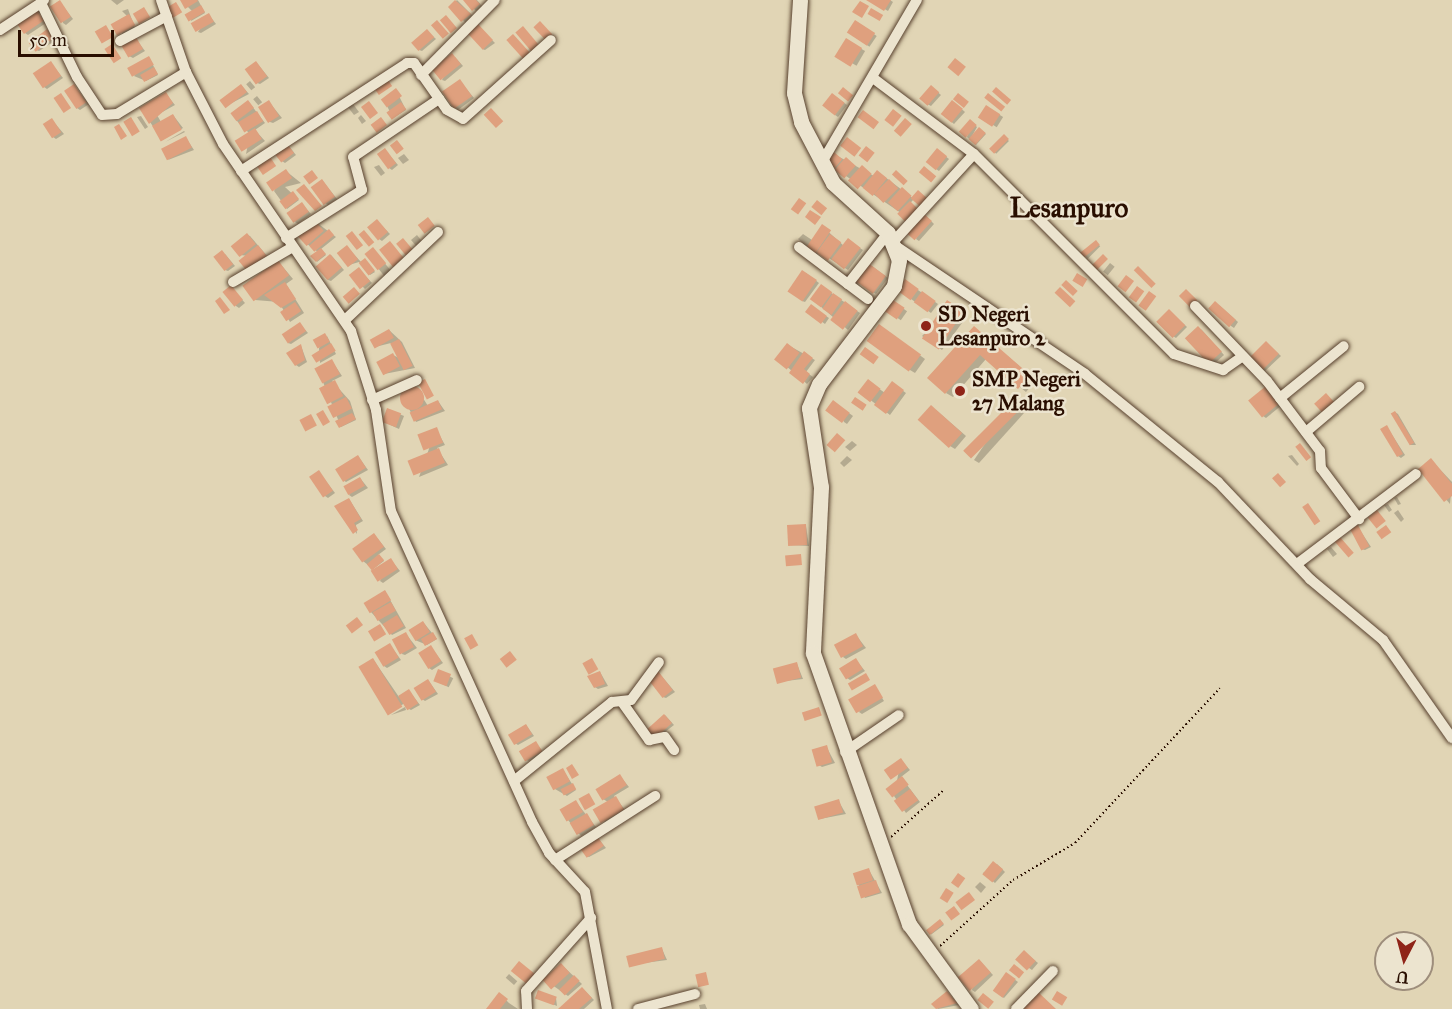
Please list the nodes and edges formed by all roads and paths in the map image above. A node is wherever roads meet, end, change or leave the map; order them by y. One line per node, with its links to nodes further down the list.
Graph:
1 (161, 0): 6 (street)
2 (495, 0): 11 (street)
3 (800, 0): 15 (street)
4 (917, 0): 12 (street)
5 (43, 1): 7 (street); 10 (street)
6 (167, 16): 9 (street); 10 (street)
7 (0, 30)
8 (551, 40): 13 (street)
9 (120, 41)
10 (186, 72): 16 (street)
11 (422, 75): 13 (street); 16 (street)
12 (873, 78): 14 (street); 15 (street)
13 (439, 99): 19 (street)
14 (974, 154): 18 (street); 27 (street)
15 (821, 164): 18 (street)
16 (241, 171): 19 (street)
17 (438, 232): 25 (street)
18 (893, 240): 22 (street); 35 (street); 42 (street)
19 (289, 243): 21 (street); 25 (street)
20 (799, 247): 22 (street)
21 (233, 282)
22 (848, 284): 23 (street)
23 (868, 298)
24 (1195, 306): 27 (street)
25 (345, 320): 31 (street)
26 (1344, 346): 30 (street)
27 (1244, 356): 30 (street)
28 (417, 380): 31 (street)
29 (1359, 387): 32 (street)
30 (1280, 398): 32 (street)
31 (372, 400): 43 (street)
32 (1306, 432): 34 (street)
33 (1416, 474): 34 (street)
34 (1359, 519): 35 (street)
35 (1297, 564): 40 (street)
36 (659, 662): 38 (street)
37 (1220, 688): 49 (path)
38 (622, 702): 41 (street); 43 (street)
39 (899, 715): 42 (street)
40 (1452, 738)
41 (674, 750)
42 (844, 752): 46 (street)
43 (514, 781): 47 (street)
44 (944, 790): 46 (path)
45 (656, 796): 47 (street)
46 (880, 846): 49 (street)
47 (555, 860): 48 (street)
48 (591, 918): 52 (street); 53 (street)
49 (929, 956): 55 (street)
50 (1053, 971): 56 (street)
51 (695, 994): 54 (street)
52 (527, 1009)
53 (607, 1009)
54 (638, 1009)
55 (971, 1009)
56 (1016, 1009)

